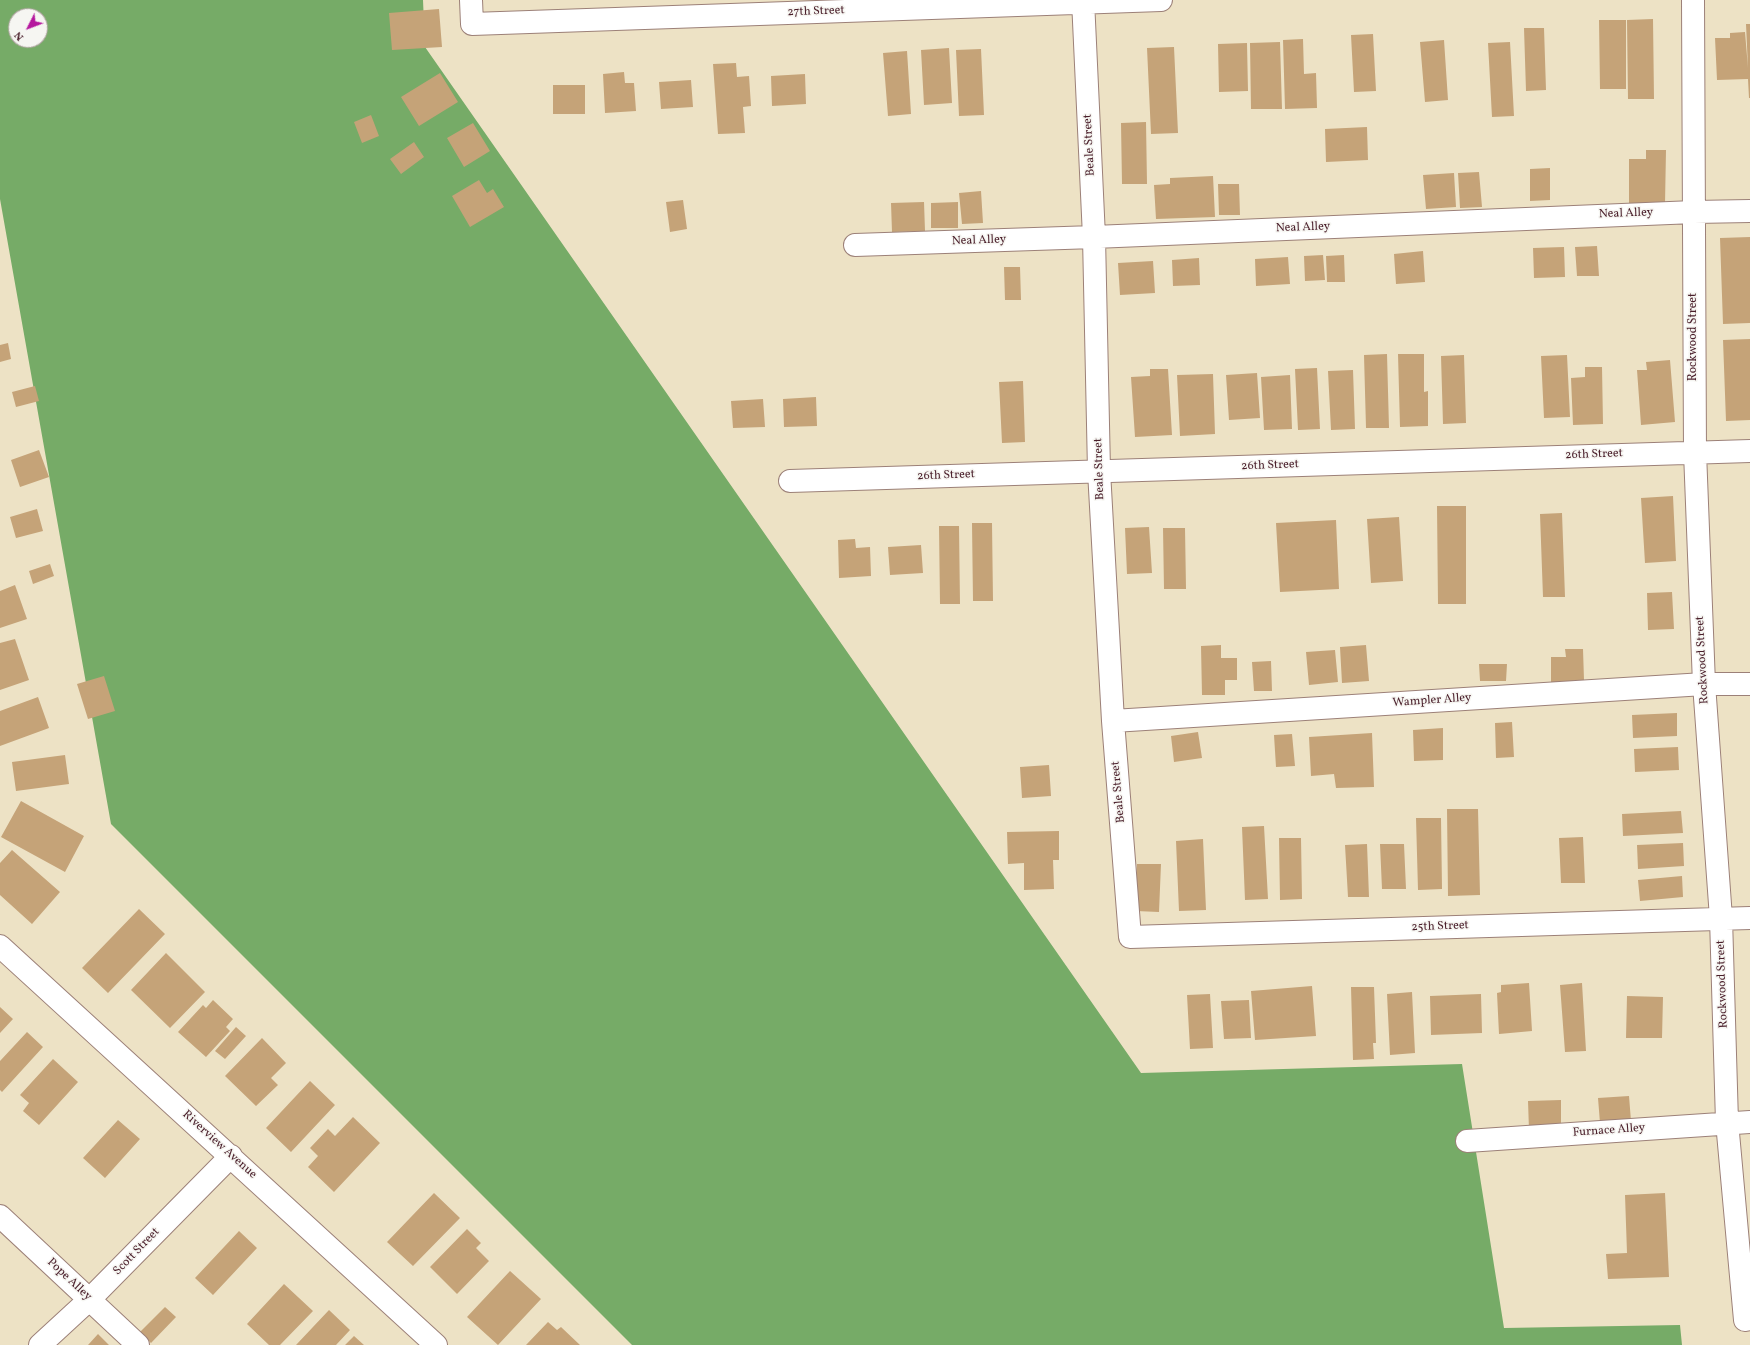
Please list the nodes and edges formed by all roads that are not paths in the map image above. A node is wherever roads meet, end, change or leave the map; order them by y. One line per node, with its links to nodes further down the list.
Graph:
1 (471, 0): 4 (street, 27th Street)
2 (1160, 0): 4 (street, 27th Street)
3 (1693, 0): 6 (street, Rockwood Street)
4 (1083, 1): 7 (street, Beale Street)
5 (1750, 211): 6 (street, Neal Alley)
6 (1694, 212): 7 (street, Neal Alley); 10 (street, Rockwood Street)
7 (1094, 237): 8 (street, Neal Alley); 11 (street, Beale Street)
8 (855, 245)
9 (1750, 451): 10 (street, 26th Street)
10 (1695, 452): 11 (street, 26th Street); 13 (street, Rockwood Street)
11 (1099, 471): 12 (street, 26th Street); 15 (street, Beale Street)
12 (790, 482)
13 (1704, 684): 14 (street, Wampler Alley); 15 (street, Wampler Alley); 16 (street, Rockwood Street)
14 (1750, 684)
15 (1113, 721): 18 (street, Beale Street)
16 (1721, 918): 17 (street, 25th Street); 18 (street, 25th Street); 20 (street, Rockwood Street)
17 (1750, 918)
18 (1130, 937)
19 (0, 946): 23 (street, Riverview Avenue)
20 (1727, 1122): 21 (street, Furnace Alley); 22 (street, Furnace Alley); 26 (street, Rockwood Street)
21 (1750, 1122)
22 (1467, 1141)
23 (231, 1156): 25 (street, Scott Street); 29 (street, Riverview Avenue)
24 (0, 1216): 25 (street, Pope Alley)
25 (90, 1300): 27 (street, Scott Street); 28 (street, Pope Alley)
26 (1747, 1320)
27 (40, 1345)
28 (138, 1345)
29 (436, 1345)

